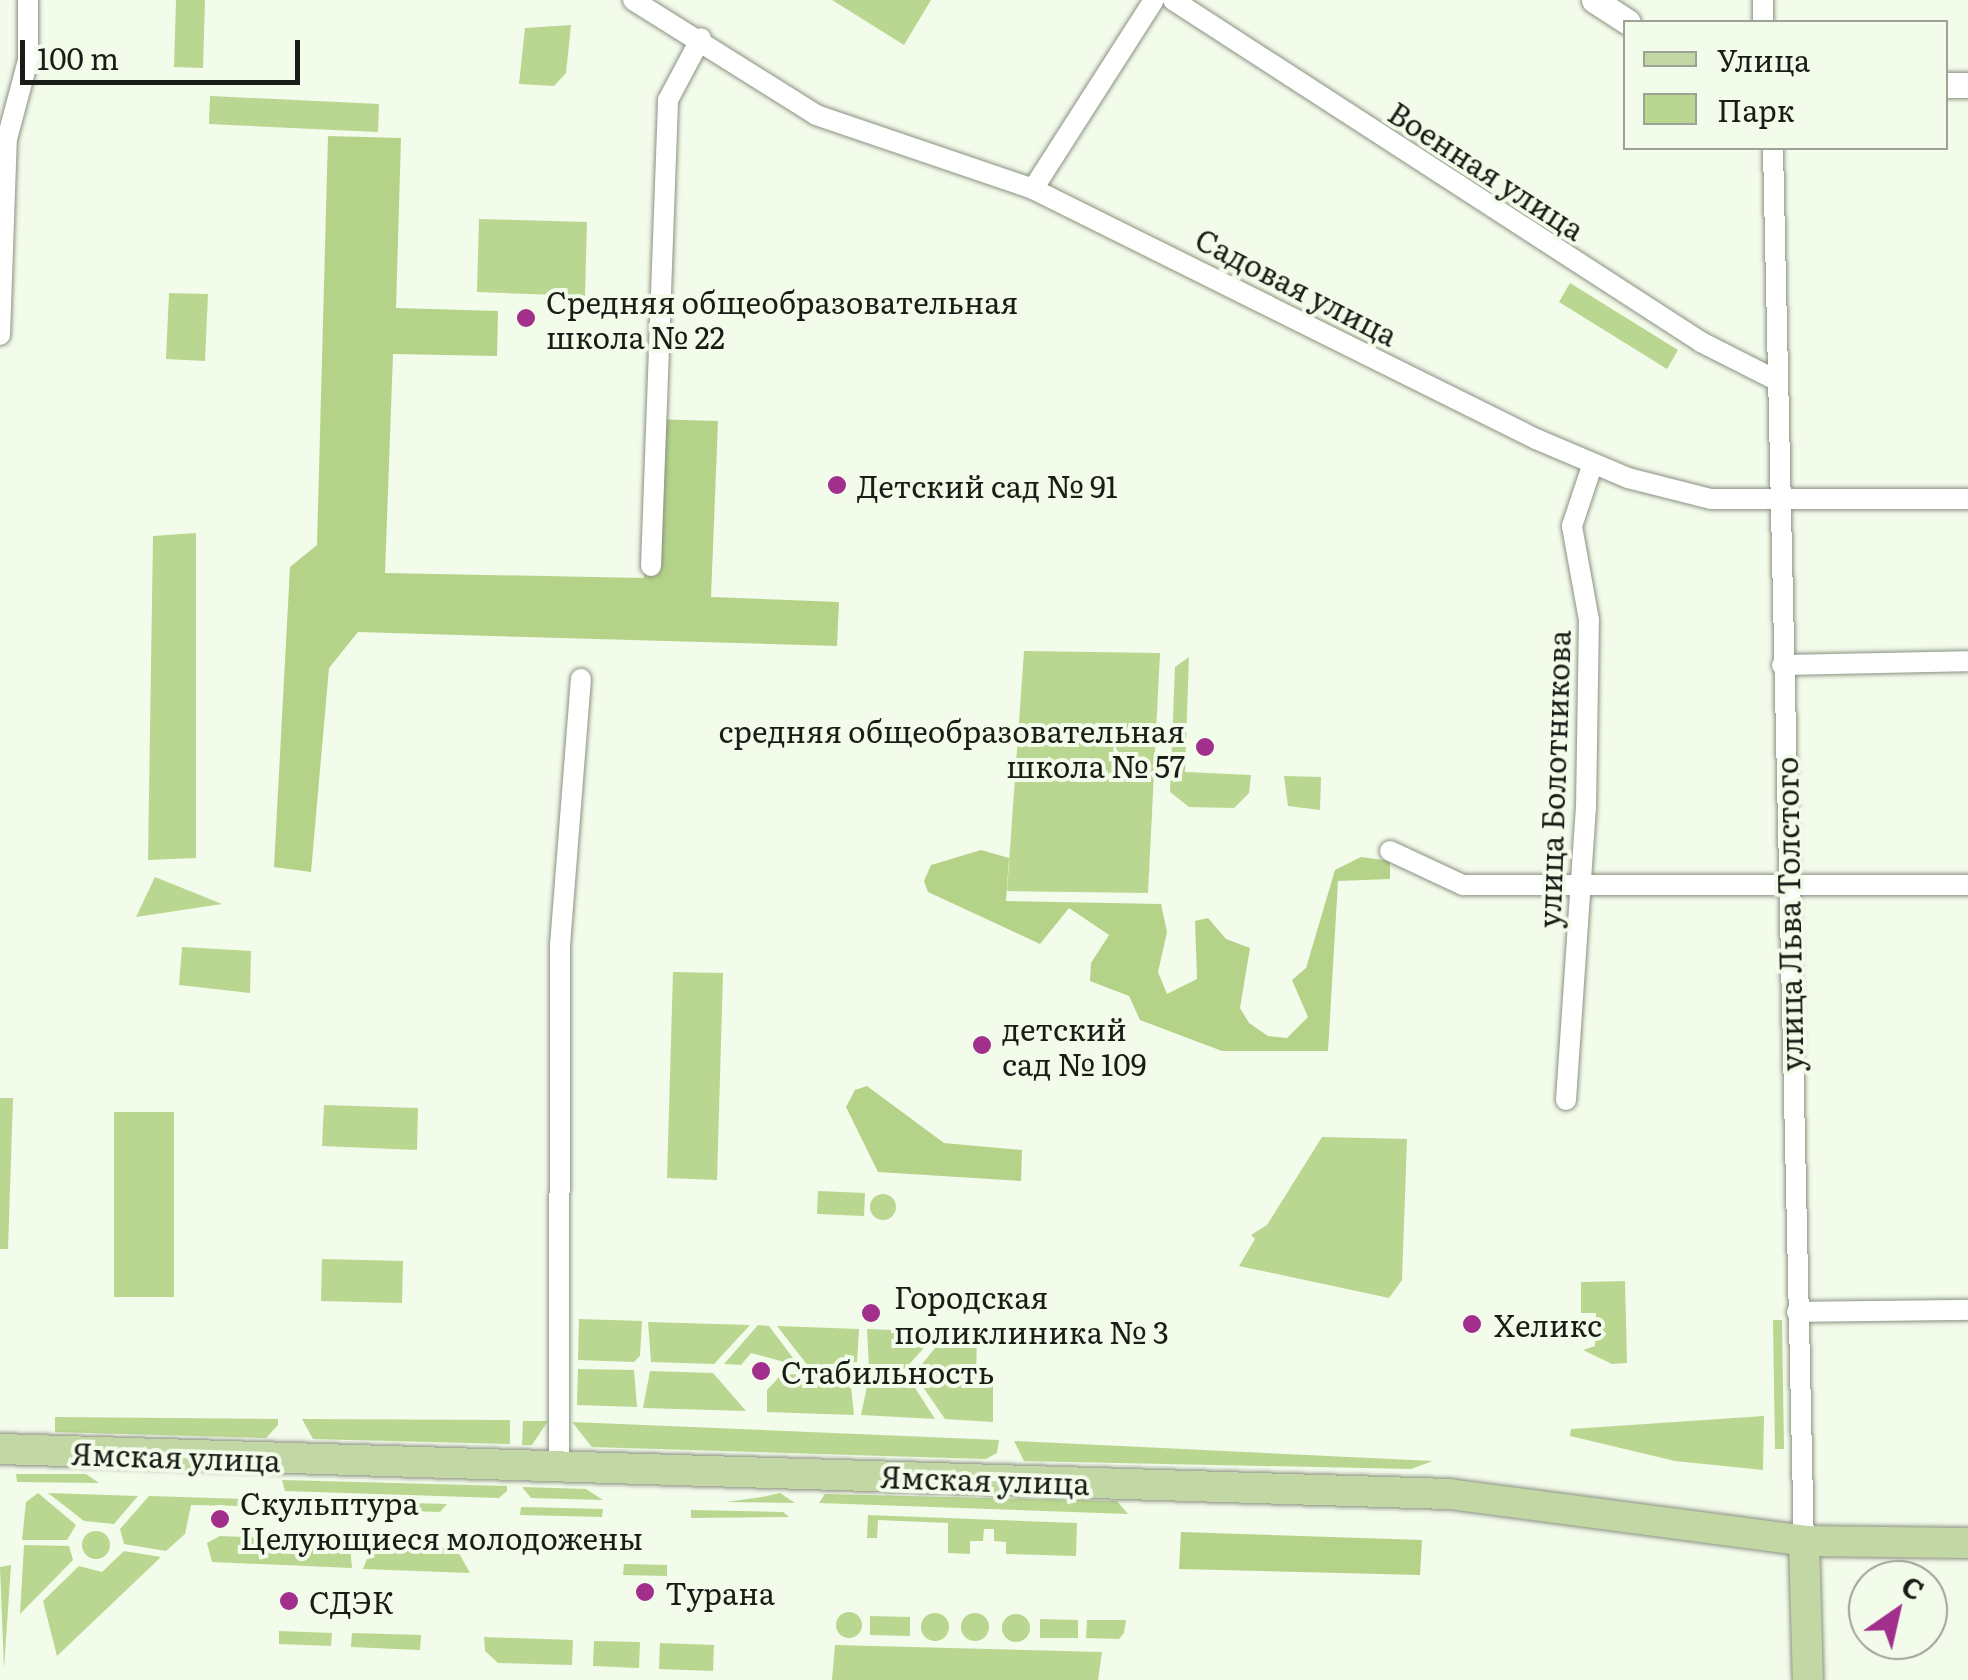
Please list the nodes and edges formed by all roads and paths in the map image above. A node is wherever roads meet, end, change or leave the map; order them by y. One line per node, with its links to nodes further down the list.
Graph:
1 (28, 0): 9 (street)
2 (633, 0): 6 (street, Садовая улица)
3 (1157, 0): 8 (street); 10 (street, Военная улица)
4 (1594, 0): 5 (street)
5 (1625, 20)
6 (701, 38): 8 (street, Садовая улица); 14 (street)
7 (1773, 150): 10 (street, улица Льва Толстого)
8 (1033, 189): 11 (street, Садовая улица)
9 (0, 335)
10 (1774, 379): 13 (street, улица Льва Толстого)
11 (1593, 464): 13 (street, Садовая улица); 19 (street, улица Болотникова)
12 (1968, 499): 13 (street, Садовая улица)
13 (1778, 500): 16 (street, улица Льва Толстого)
14 (651, 566)
15 (1968, 661): 16 (street)
16 (1782, 665): 21 (street, улица Льва Толстого)
17 (581, 678): 26 (street)
18 (1390, 852): 19 (street)
19 (1582, 884): 21 (street); 22 (street, улица Болотникова)
20 (1968, 885): 21 (street)
21 (1787, 886): 24 (street, улица Льва Толстого)
22 (1566, 1100)
23 (1968, 1310): 24 (street)
24 (1797, 1312): 27 (street, улица Льва Толстого)
25 (7, 1452): 26 (main road, Ямская улица)
26 (559, 1466): 27 (main road, Ямская улица)
27 (1804, 1541): 28 (main road, Ямская улица); 29 (main road, улица Льва Толстого)
28 (1968, 1544)
29 (1808, 1680)

